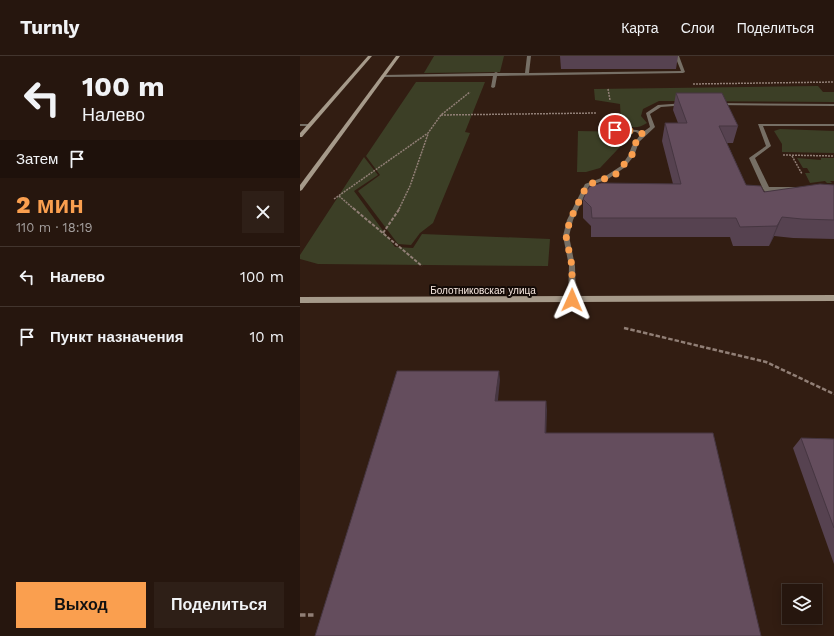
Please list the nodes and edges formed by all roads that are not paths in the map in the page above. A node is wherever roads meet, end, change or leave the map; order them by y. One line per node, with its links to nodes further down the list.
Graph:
1 (370, 56): 14 (main road)
2 (398, 56): 7 (main road)
3 (529, 56): 6 (lane)
4 (677, 56): 6 (lane)
5 (496, 73): 6 (lane); 7 (lane); 8 (lane)
6 (527, 74)
7 (383, 76): 18 (main road)
8 (494, 87)
9 (689, 104): 16 (lane)
10 (712, 104): 11 (lane)
11 (834, 105)
12 (613, 115): 16 (lane)
13 (300, 125): 14 (lane)
14 (309, 125): 17 (main road)
15 (834, 125): 19 (lane)
16 (643, 134): 22 (lane)
17 (300, 136)
18 (300, 189)
19 (803, 189)
20 (834, 298): 22 (main road, Болотниковская улица)
21 (300, 300): 22 (main road, Болотниковская улица)
22 (572, 300)

